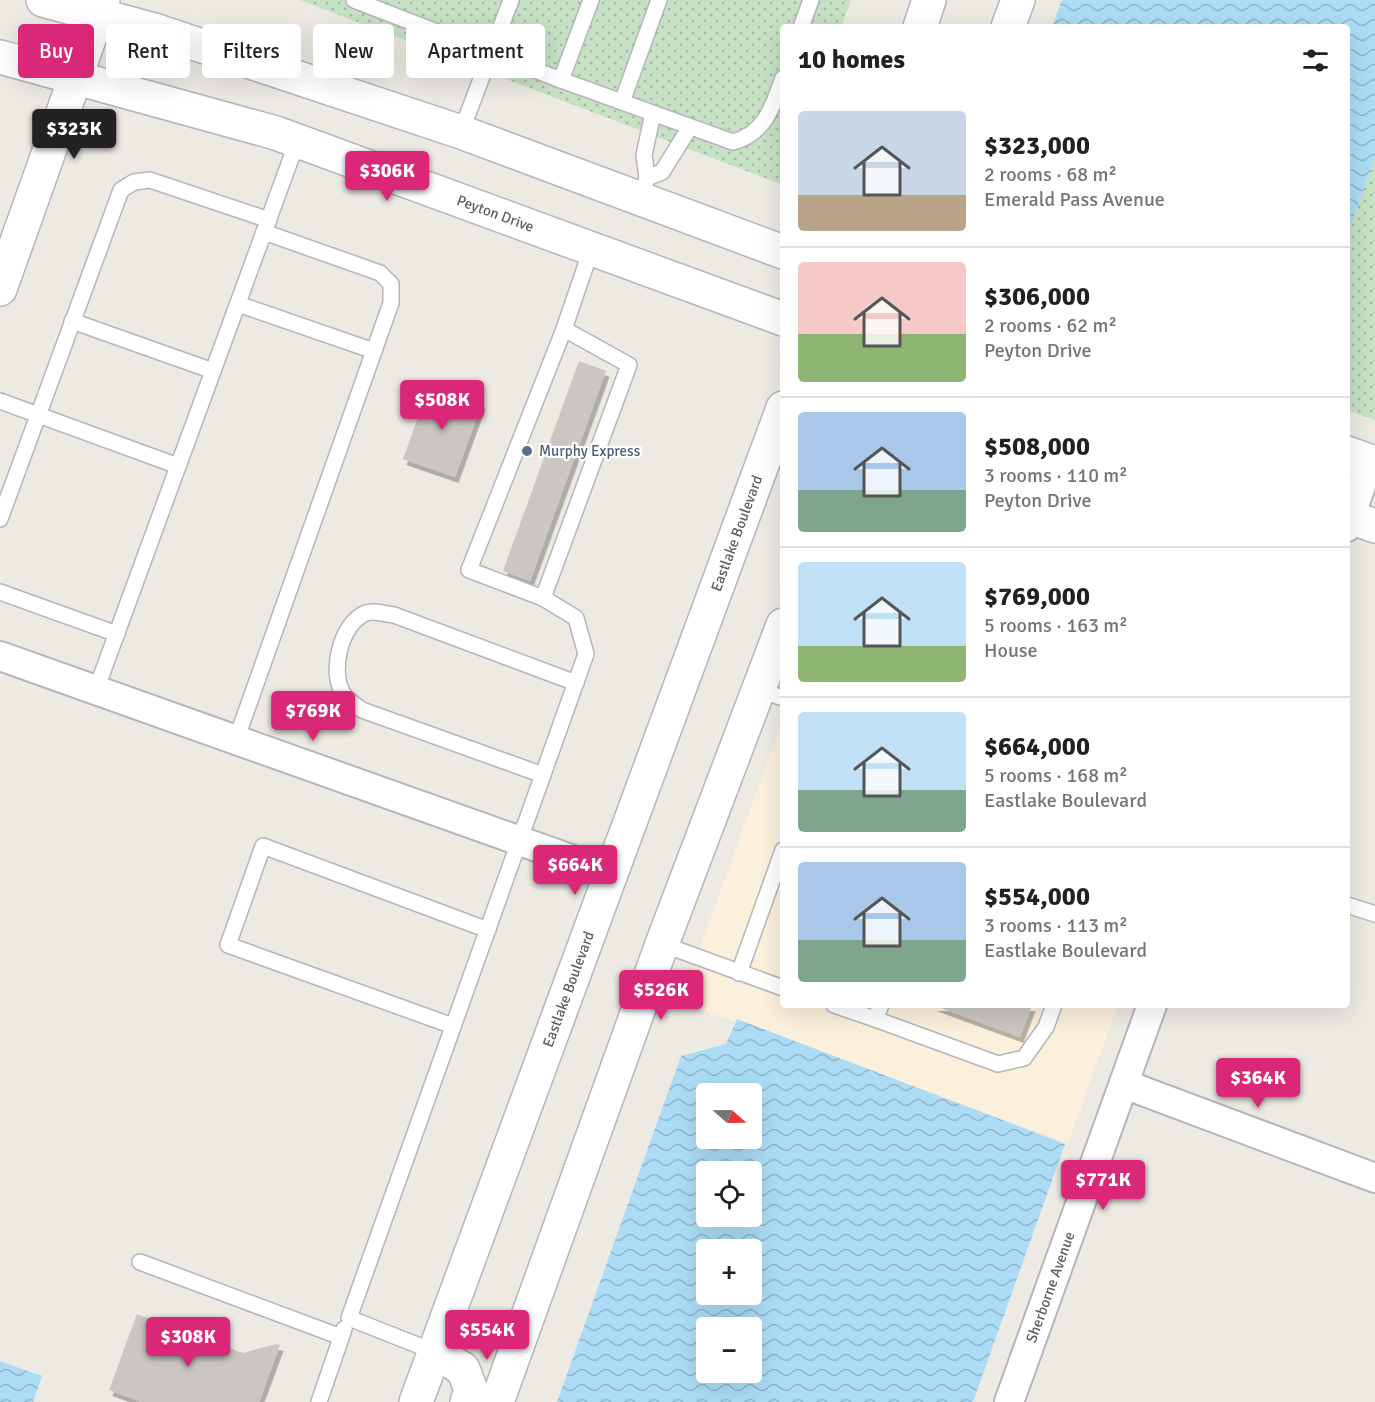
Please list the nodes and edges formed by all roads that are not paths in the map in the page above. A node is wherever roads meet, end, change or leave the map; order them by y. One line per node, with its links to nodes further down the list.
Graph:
1 (43, 0): 9 (main road)
2 (354, 0): 10 (lane)
3 (511, 0): 11 (lane)
4 (591, 0): 22 (lane)
5 (660, 0): 24 (lane)
6 (811, 0): 12 (lane)
7 (929, 0): 13 (main road)
8 (1018, 0): 14 (main road)
9 (100, 7): 15 (main road); 27 (main road)
10 (415, 24)
11 (502, 24)
12 (802, 24)
13 (921, 24)
14 (1009, 24)
15 (94, 25)
16 (0, 57): 17 (main road, Peyton Drive)
17 (18, 61)
18 (545, 74): 22 (lane)
19 (76, 78): 33 (main road)
20 (84, 78): 28 (main road, Peyton Drive)
21 (482, 78): 27 (lane)
22 (561, 80): 24 (lane)
23 (780, 87): 26 (lane)
24 (622, 102): 25 (lane)
25 (653, 113): 26 (lane); 29 (lane)
26 (690, 127): 29 (lane)
27 (461, 132): 29 (main road)
28 (297, 142): 30 (lane); 31 (main road, Peyton Drive)
29 (645, 188): 32 (main road)
30 (267, 226): 34 (lane); 36 (lane); 38 (lane)
31 (591, 250): 35 (main road, Peyton Drive); 37 (lane)
32 (780, 251)
33 (0, 289)
34 (238, 304): 38 (lane); 39 (lane)
35 (780, 318)
36 (72, 321): 39 (lane); 41 (lane)
37 (564, 329): 48 (lane); 48 (lane)
38 (374, 351): 55 (lane)
39 (213, 371): 44 (lane)
40 (0, 401): 41 (lane)
41 (38, 415): 44 (lane); 45 (lane)
42 (780, 416): 59 (main road, Eastlake Boulevard)
43 (1364, 459): 46 (street)
44 (178, 466): 49 (lane)
45 (0, 519)
46 (1355, 522)
47 (0, 592): 49 (lane)
48 (543, 598): 52 (lane)
49 (117, 634): 53 (lane)
50 (780, 642): 54 (main road)
51 (0, 656): 53 (street)
52 (576, 683): 56 (lane); 56 (lane)
53 (96, 690): 55 (street)
54 (771, 694): 63 (main road)
55 (236, 740): 57 (street)
56 (543, 775): 57 (lane)
57 (520, 840): 59 (street); 62 (lane)
58 (780, 858): 64 (lane)
59 (610, 873): 76 (main road, Eastlake Boulevard)
60 (1350, 906): 61 (lane)
61 (1375, 914)
62 (488, 930): 70 (lane); 70 (lane)
63 (662, 944): 64 (lane); 80 (main road)
64 (739, 973): 65 (lane)
65 (780, 987)
66 (853, 1008): 69 (lane)
67 (1053, 1008): 69 (lane)
68 (1151, 1008): 71 (street, Sherborne Avenue)
69 (878, 1012)
70 (453, 1026): 74 (lane)
71 (1124, 1084): 72 (street); 81 (street, Sherborne Avenue)
72 (1375, 1178)
73 (141, 1262): 75 (lane)
74 (349, 1318): 75 (lane); 76 (lane)
75 (341, 1337): 77 (lane)
76 (435, 1352): 78 (main road, Eastlake Boulevard); 79 (main road)
77 (319, 1402)
78 (416, 1402)
79 (467, 1402)
80 (497, 1402)
81 (1009, 1402)

